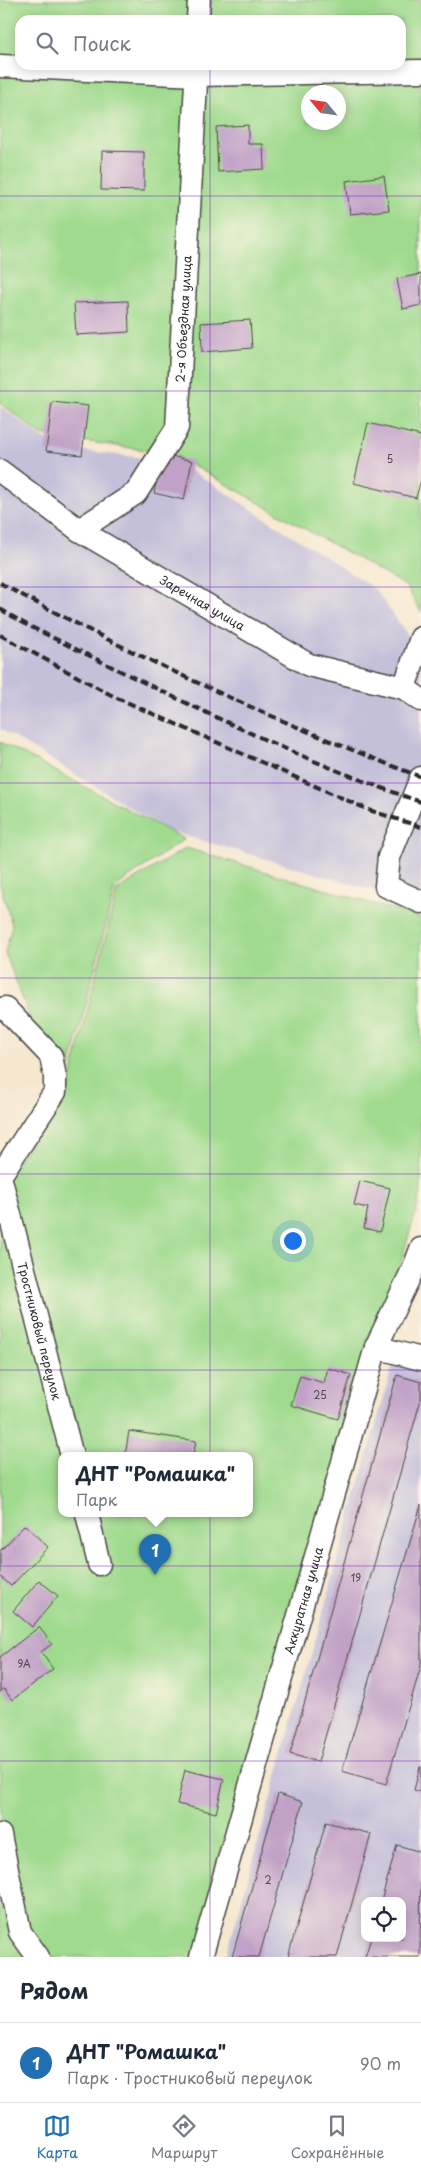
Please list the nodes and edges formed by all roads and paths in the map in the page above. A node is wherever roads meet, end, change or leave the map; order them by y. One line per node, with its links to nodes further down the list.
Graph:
1 (199, 0): 2 (street)
2 (198, 15)
3 (0, 66): 4 (street)
4 (15, 66)
5 (197, 70): 6 (street); 8 (street, 2-я Объездная улица)
6 (421, 71)
7 (0, 471): 8 (street, Заречная улица)
8 (79, 530): 10 (street, Заречная улица)
9 (421, 638): 10 (street)
10 (412, 694)
11 (421, 778): 12 (street)
12 (421, 902)
13 (5, 1008): 14 (street)
14 (0, 1176): 18 (street, Тростниковый переулок)
15 (421, 1248): 16 (street, Аккуратная улица)
16 (376, 1347): 17 (street); 23 (street, Аккуратная улица)
17 (421, 1359)
18 (71, 1452)
19 (88, 1517): 20 (street)
20 (99, 1564)
21 (0, 1835): 22 (street)
22 (38, 1957)
23 (200, 1957)

